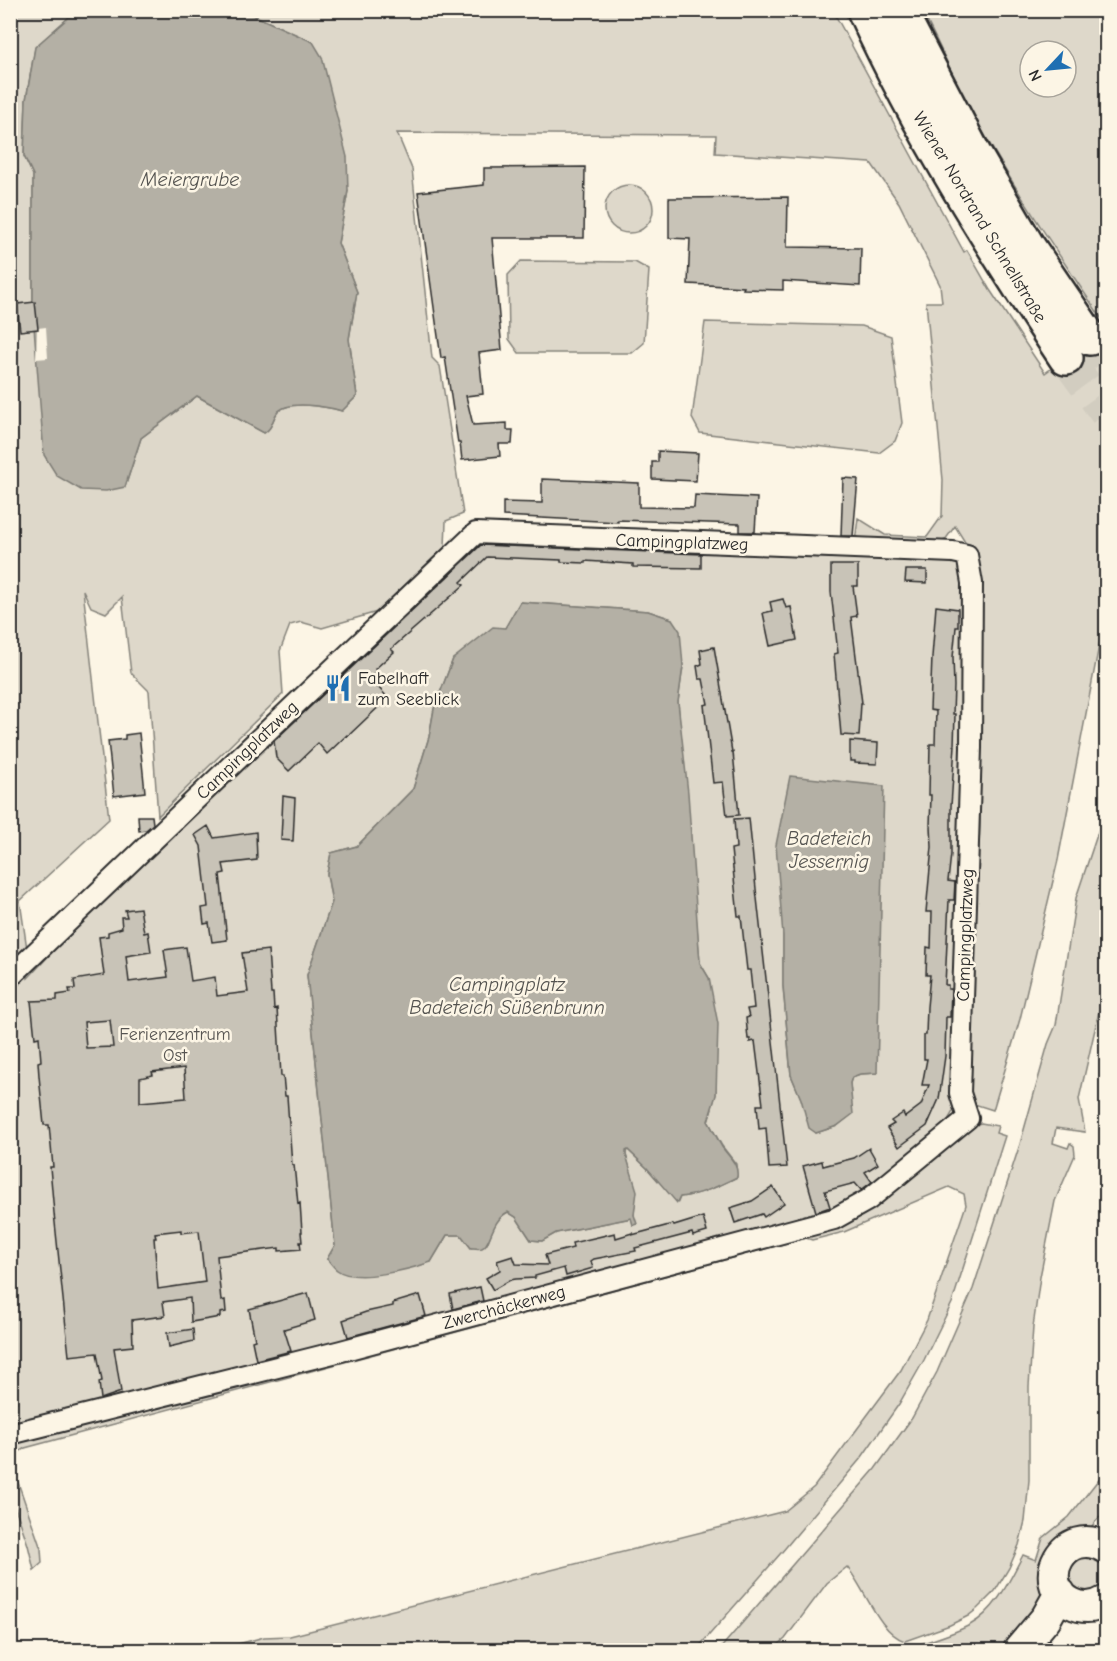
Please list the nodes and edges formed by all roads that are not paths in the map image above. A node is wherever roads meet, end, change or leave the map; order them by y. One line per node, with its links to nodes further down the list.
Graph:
1 (864, 10): 2 (highway, Wiener Nordrand Schnellstraße)
2 (899, 10)
3 (10, 977): 4 (street, Campingplatzweg)
4 (968, 1118): 5 (street, Zwerchäckerweg)
5 (10, 1434)
6 (1104, 1542): 7 (main road)
7 (1068, 1599): 8 (main road); 9 (main road); 10 (main road)
8 (1106, 1602)
9 (1019, 1650)
10 (1042, 1650)

